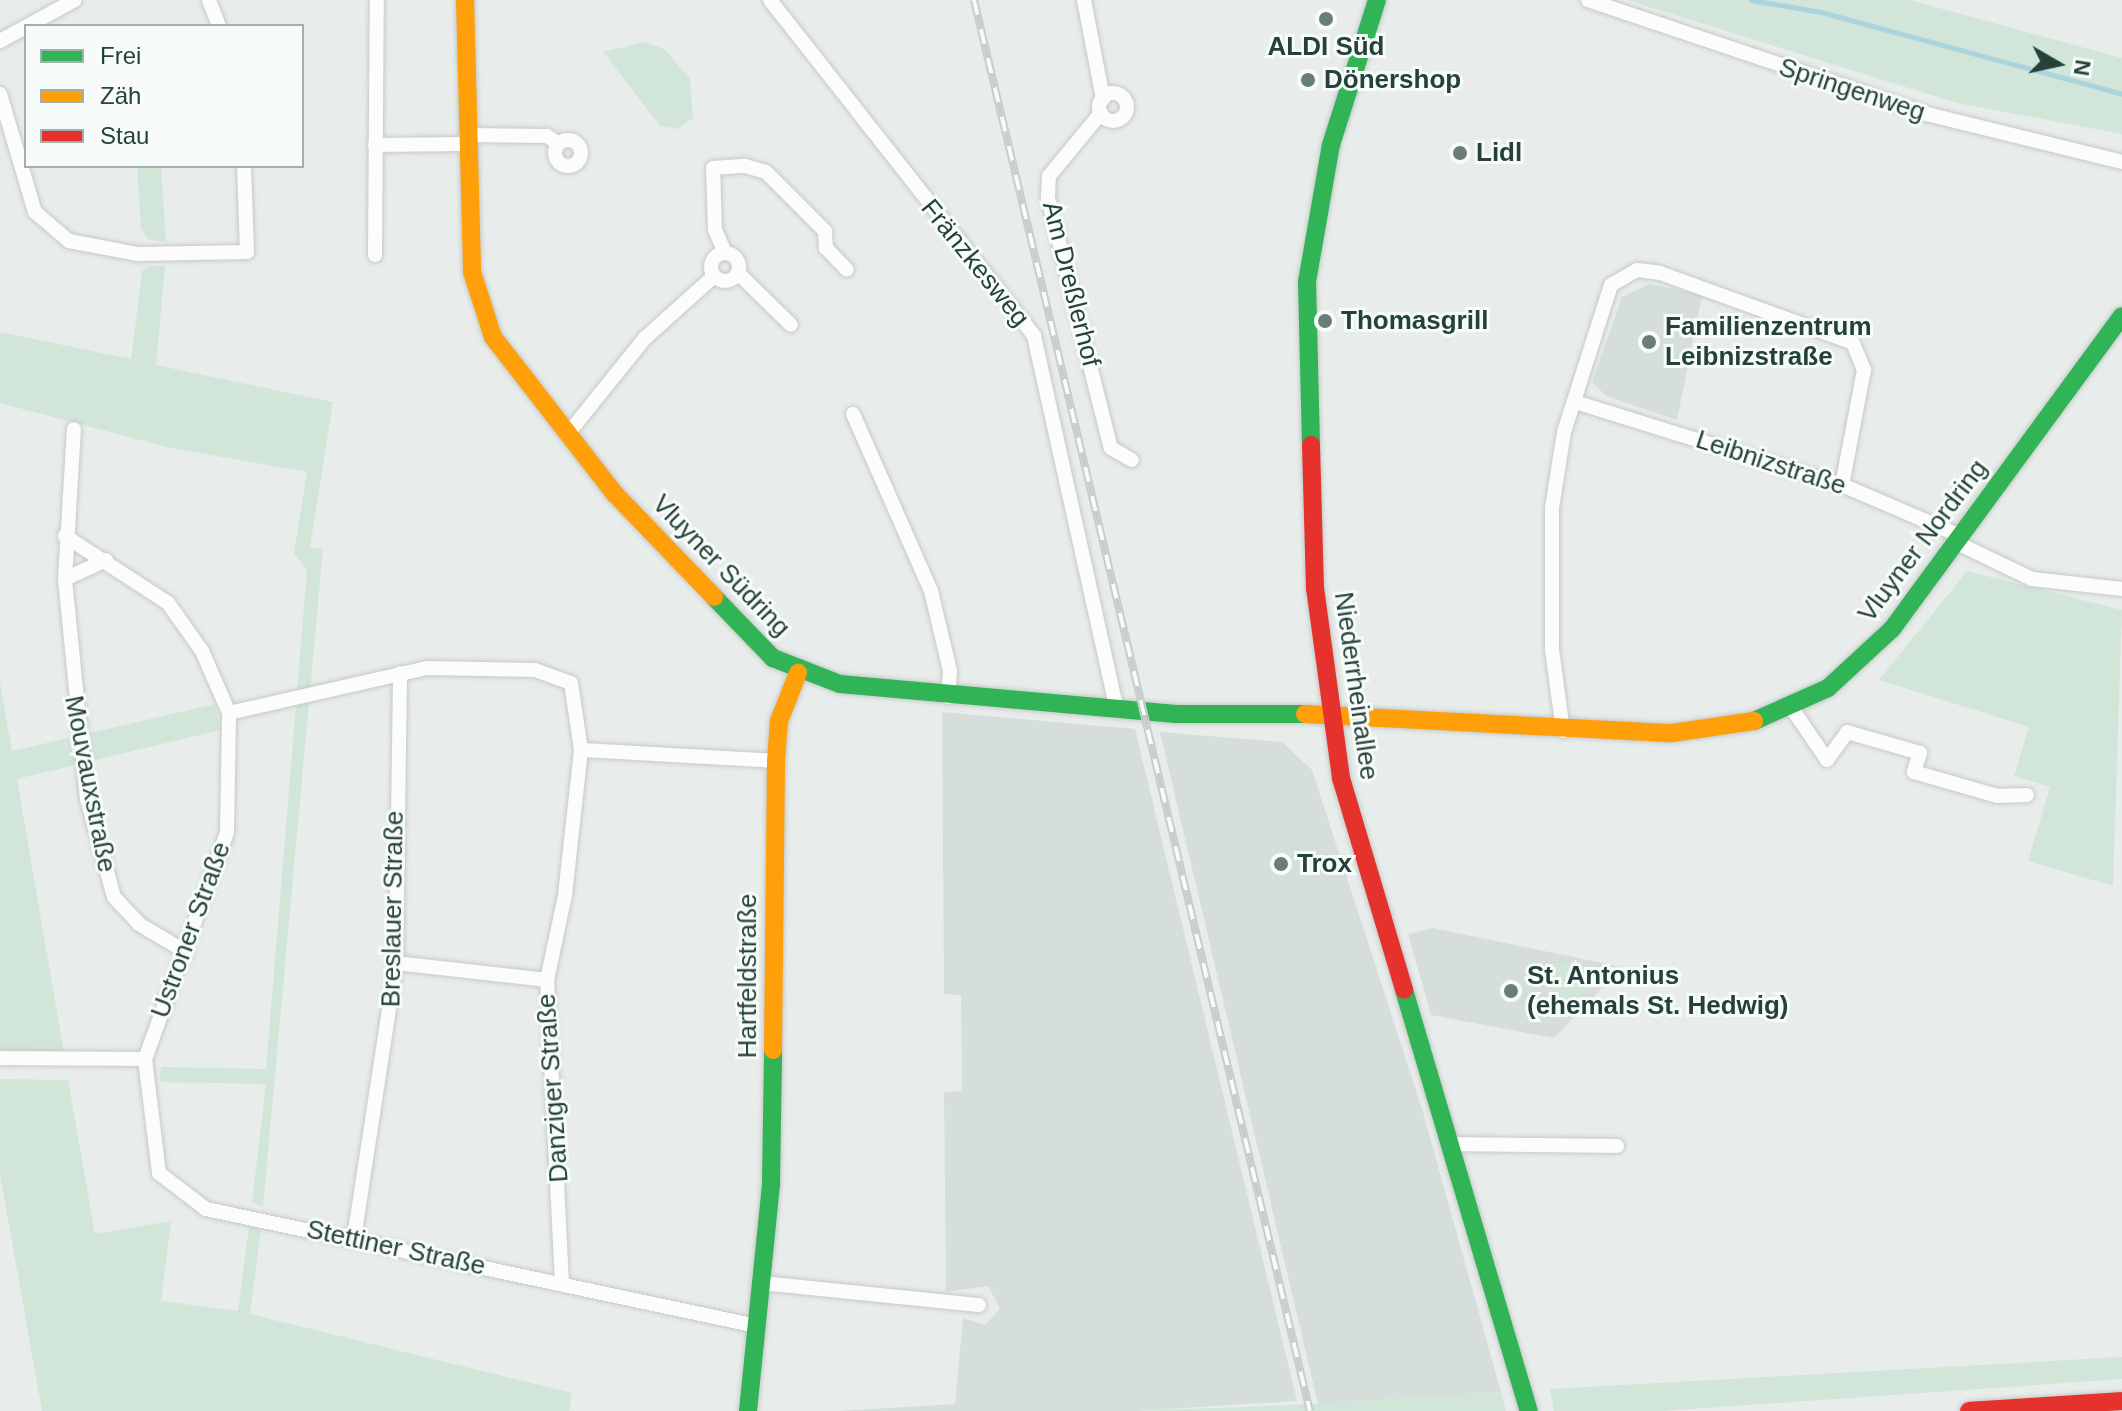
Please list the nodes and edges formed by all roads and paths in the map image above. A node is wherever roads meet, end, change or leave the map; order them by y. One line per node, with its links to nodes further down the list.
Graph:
1 (75, 0): 9 (street)
2 (209, 0): 10 (street)
3 (377, 0): 16 (street)
4 (465, 0): 14 (street, Vluyner Südring)
5 (771, 0): 41 (street, Fränzkesweg)
6 (1084, 0): 30 (street, Am Dreßlerhof)
7 (1377, 0): 43 (street, Niederrheinallee)
8 (1588, 0): 17 (street, Springenweg)
9 (31, 24)
10 (218, 24)
11 (24, 28): 12 (street)
12 (0, 41)
13 (0, 94): 18 (street)
14 (466, 139): 15 (street); 16 (street); 29 (street, Vluyner Südring)
15 (559, 144)
16 (375, 145): 20 (street)
17 (2122, 162)
18 (244, 168)
19 (725, 253): 21 (street); 22 (street); 23 (street)
20 (375, 255)
21 (847, 270)
22 (738, 273): 23 (street); 25 (street)
23 (714, 276): 29 (street)
24 (2122, 316): 33 (street, Vluyner Nordring)
25 (791, 325)
26 (1575, 402): 31 (street, Leibnizstraße); 31 (street); 44 (street)
27 (853, 414): 39 (street)
28 (74, 429): 32 (street, Mouvauxstraße)
29 (571, 430): 38 (street, Vluyner Südring)
30 (1132, 460)
31 (1842, 485): 33 (street, Leibnizstraße)
32 (65, 536): 34 (street, Ustroner Straße); 35 (street, Mouvauxstraße)
33 (1959, 539): 36 (street, Leibnizstraße); 40 (street, Vluyner Nordring)
34 (106, 560): 35 (street); 42 (street, Ustroner Straße)
35 (65, 579): 48 (street, Mouvauxstraße)
36 (2122, 589)
37 (400, 673): 42 (street, Danziger Straße); 45 (street, Danziger Straße); 49 (street, Breslauer Straße)
38 (798, 673): 39 (street, Vluyner Südring); 46 (street, Hartfeldstraße)
39 (948, 697): 41 (street, Vluyner Südring)
40 (1791, 707): 44 (street, Vluyner Nordring); 47 (street)
41 (1117, 710): 43 (street, Vluyner Südring)
42 (229, 713): 48 (street, Ustroner Straße)
43 (1330, 716): 44 (street, Vluyner Nordring); 53 (street, Niederrheinallee)
44 (1563, 731)
45 (581, 750): 46 (street); 50 (street, Danziger Straße)
46 (776, 761): 56 (street, Hartfeldstraße)
47 (2027, 795)
48 (186, 952): 52 (street, Ustroner Straße)
49 (396, 963): 50 (street); 55 (street, Breslauer Straße)
50 (547, 980): 57 (street, Danziger Straße)
51 (0, 1058): 52 (street)
52 (145, 1059): 55 (street, Stettiner Straße)
53 (1452, 1144): 54 (street); 62 (street, Niederrheinallee)
54 (1617, 1146)
55 (354, 1238): 57 (street, Stettiner Straße)
56 (761, 1283): 58 (street); 59 (street, Hartfeldstraße)
57 (562, 1284): 59 (street, Stettiner Straße)
58 (979, 1305)
59 (757, 1326): 61 (street, Hartfeldstraße)
60 (2122, 1401): 63 (street)
61 (748, 1411)
62 (1529, 1411)
63 (1969, 1411)

